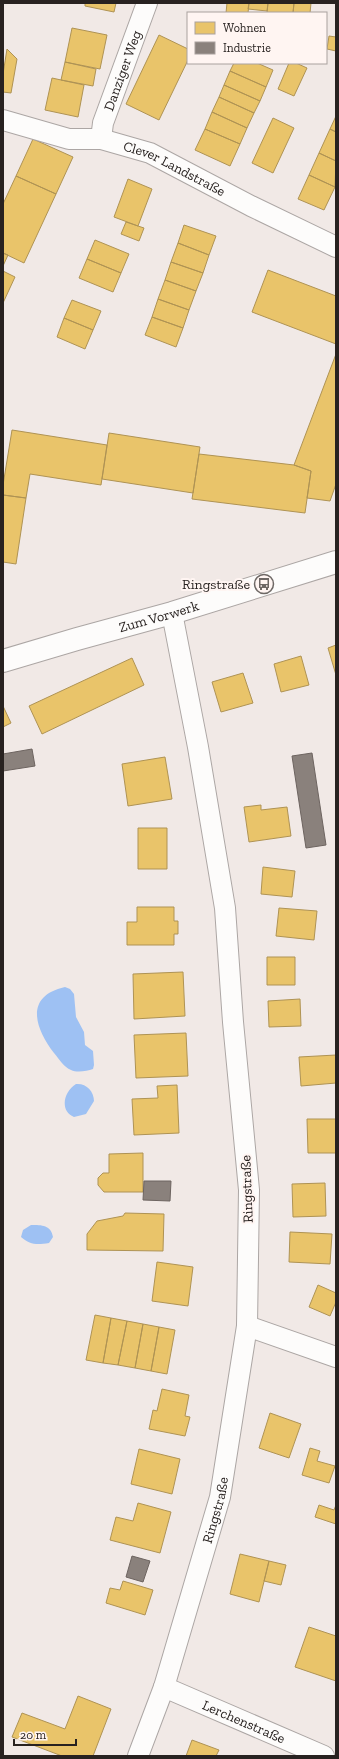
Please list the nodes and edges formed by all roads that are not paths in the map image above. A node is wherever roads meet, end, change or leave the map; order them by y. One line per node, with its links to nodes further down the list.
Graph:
1 (148, 3): 3 (street, Danziger Weg)
2 (3, 120): 3 (street, Clever Landstraße)
3 (101, 139): 4 (street, Clever Landstraße)
4 (336, 247)
5 (336, 562): 6 (street, Zum Vorwerk)
6 (172, 613): 7 (street, Zum Vorwerk); 8 (street, Ringstraße)
7 (3, 662)
8 (247, 1326): 9 (street); 10 (street, Ringstraße)
9 (336, 1357)
10 (164, 1687): 11 (street, Ringstraße); 12 (street, Lerchenstraße)
11 (138, 1756)
12 (324, 1756)

